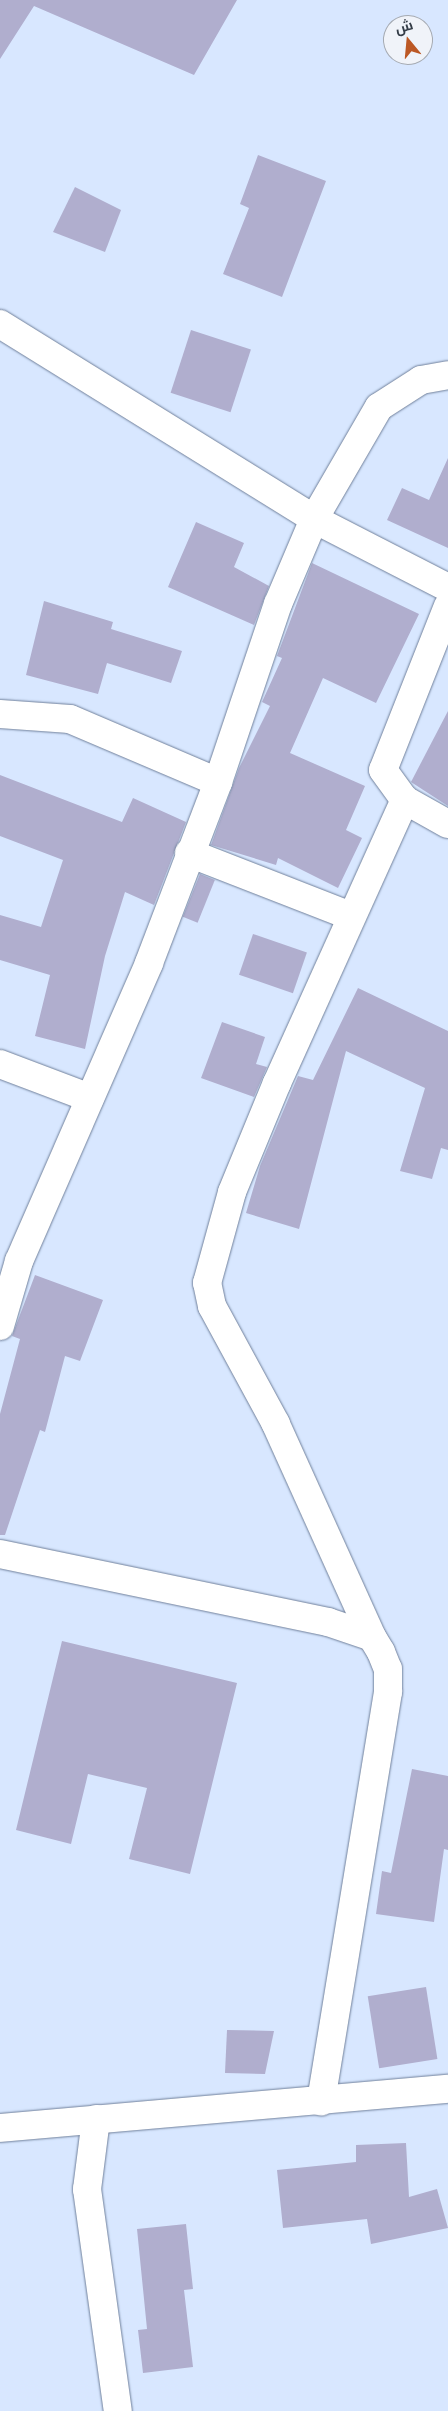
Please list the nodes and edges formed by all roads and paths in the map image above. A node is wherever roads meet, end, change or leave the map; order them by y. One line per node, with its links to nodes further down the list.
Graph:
1 (0, 324): 3 (street)
2 (448, 375): 3 (street)
3 (314, 519): 4 (street); 7 (street)
4 (448, 588)
5 (448, 606): 8 (street)
6 (0, 714): 7 (street)
7 (218, 782): 10 (street)
8 (405, 800): 9 (street); 11 (street)
9 (448, 824)
10 (189, 853): 11 (street); 13 (street)
11 (351, 916): 16 (street)
12 (0, 1064): 13 (street)
13 (90, 1098): 14 (street)
14 (0, 1326)
15 (0, 1554): 16 (street)
16 (372, 1637): 18 (street)
17 (448, 2090): 18 (street)
18 (321, 2102): 19 (street)
19 (96, 2118): 20 (street); 21 (street)
20 (0, 2128)
21 (118, 2411)

